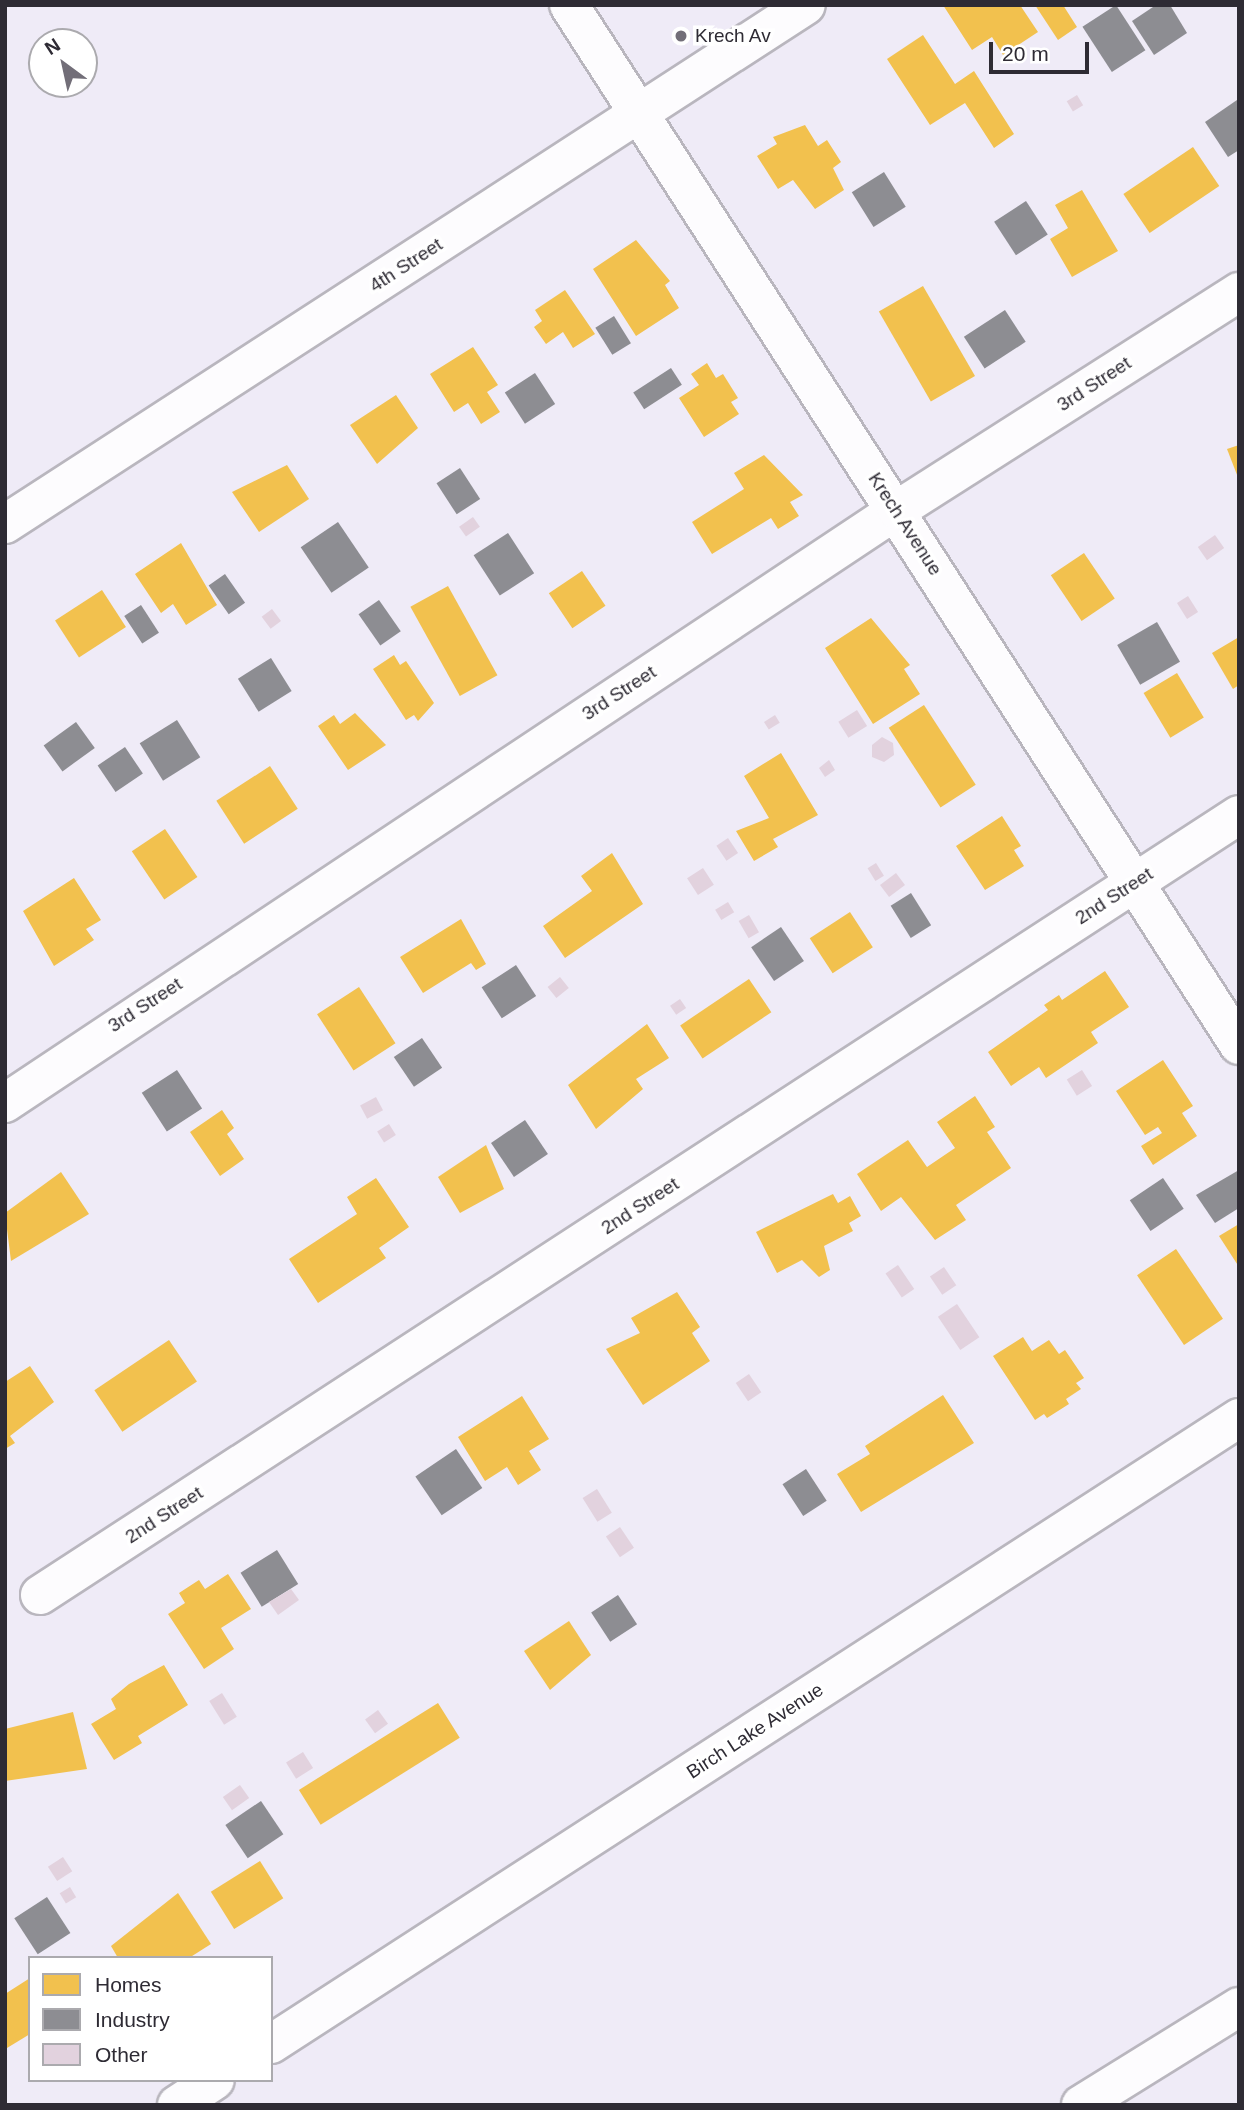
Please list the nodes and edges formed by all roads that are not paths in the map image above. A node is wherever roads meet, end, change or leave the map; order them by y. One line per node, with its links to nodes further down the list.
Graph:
1 (569, 5): 3 (street, Krech Avenue)
2 (806, 5): 3 (street, 4th Street)
3 (640, 114): 5 (street, Krech Avenue); 6 (street, 4th Street)
4 (1239, 292): 5 (street, 3rd Street)
5 (897, 510): 8 (street, Krech Avenue); 10 (street, 3rd Street)
6 (5, 524)
7 (1239, 815): 8 (street, 2nd Street)
8 (1133, 883): 9 (street, Krech Avenue); 12 (street, 2nd Street)
9 (1239, 1045)
10 (5, 1103)
11 (1239, 1418): 14 (street, Birch Lake Avenue)
12 (40, 1595)
13 (1239, 2007): 17 (street)
14 (273, 2043)
15 (212, 2082): 16 (street)
16 (177, 2105)
17 (1081, 2105)

